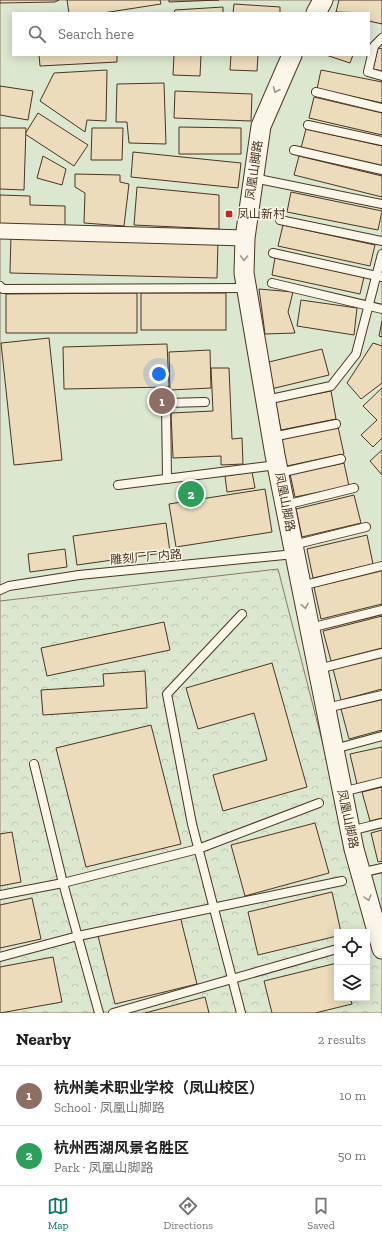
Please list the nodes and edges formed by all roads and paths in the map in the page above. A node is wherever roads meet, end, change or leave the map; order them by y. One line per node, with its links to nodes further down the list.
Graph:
1 (323, 0): 2 (street)
2 (317, 12)
3 (382, 38): 5 (lane)
4 (292, 56): 12 (street, 凤凰山脚路, one-way to 12)
5 (382, 76)
6 (316, 92): 7 (lane)
7 (382, 108)
8 (308, 125): 9 (lane)
9 (382, 141)
10 (294, 150): 11 (lane)
11 (382, 170)
12 (252, 178): 13 (lane); 16 (street, 凤凰山脚路)
13 (382, 204)
14 (280, 220): 17 (lane)
15 (0, 231): 16 (street)
16 (245, 238): 23 (street, 凤凰山脚路, one-way to 23)
17 (382, 241)
18 (273, 253): 20 (lane)
19 (382, 254): 20 (lane)
20 (379, 276): 24 (lane)
21 (272, 283): 24 (lane)
22 (0, 286): 23 (lane)
23 (246, 288): 26 (street, 凤凰山脚路)
24 (369, 306): 25 (lane); 26 (lane)
25 (382, 309)
26 (266, 400): 29 (street, 凤凰山脚路)
27 (205, 402): 32 (lane)
28 (336, 424): 29 (lane)
29 (272, 437): 31 (street, 凤凰山脚路)
30 (341, 459): 31 (lane)
31 (278, 469): 32 (lane); 35 (street, 凤凰山脚路)
32 (167, 479): 33 (lane)
33 (118, 485)
34 (354, 488): 35 (lane)
35 (285, 504): 37 (street, 凤凰山脚路)
36 (366, 527): 37 (lane, 雕刻厂厂内路)
37 (294, 549): 39 (street, 凤凰山脚路); 40 (lane, 雕刻厂厂内路)
38 (382, 566): 39 (lane)
39 (301, 586): 43 (street, 凤凰山脚路, one-way to 43)
40 (0, 590)
41 (382, 610): 43 (lane)
42 (242, 614): 56 (lane)
43 (310, 628): 45 (street, 凤凰山脚路)
44 (382, 653): 45 (lane)
45 (318, 669): 47 (street, 凤凰山脚路)
46 (382, 694): 47 (lane)
47 (326, 708): 49 (street, 凤凰山脚路)
48 (382, 736): 49 (lane)
49 (334, 749): 52 (street, 凤凰山脚路)
50 (34, 764): 60 (lane)
51 (382, 782): 52 (lane)
52 (342, 792): 55 (street, 凤凰山脚路)
53 (318, 803): 56 (lane)
54 (382, 823): 55 (lane)
55 (350, 831): 58 (street, 凤凰山脚路)
56 (198, 849): 60 (lane); 62 (lane)
57 (382, 868): 58 (lane)
58 (360, 873): 63 (street, 凤凰山脚路, one-way to 63)
59 (342, 882): 62 (lane)
60 (63, 883): 61 (lane); 64 (lane)
61 (0, 895)
62 (214, 908): 64 (lane); 68 (lane)
63 (378, 923): 65 (street, 凤凰山脚路)
64 (78, 936): 67 (lane); 69 (lane)
65 (382, 949)
66 (334, 950): 68 (lane)
67 (0, 957)
68 (232, 978): 70 (lane); 71 (lane)
69 (99, 1013)
70 (113, 1013)
71 (241, 1013)

